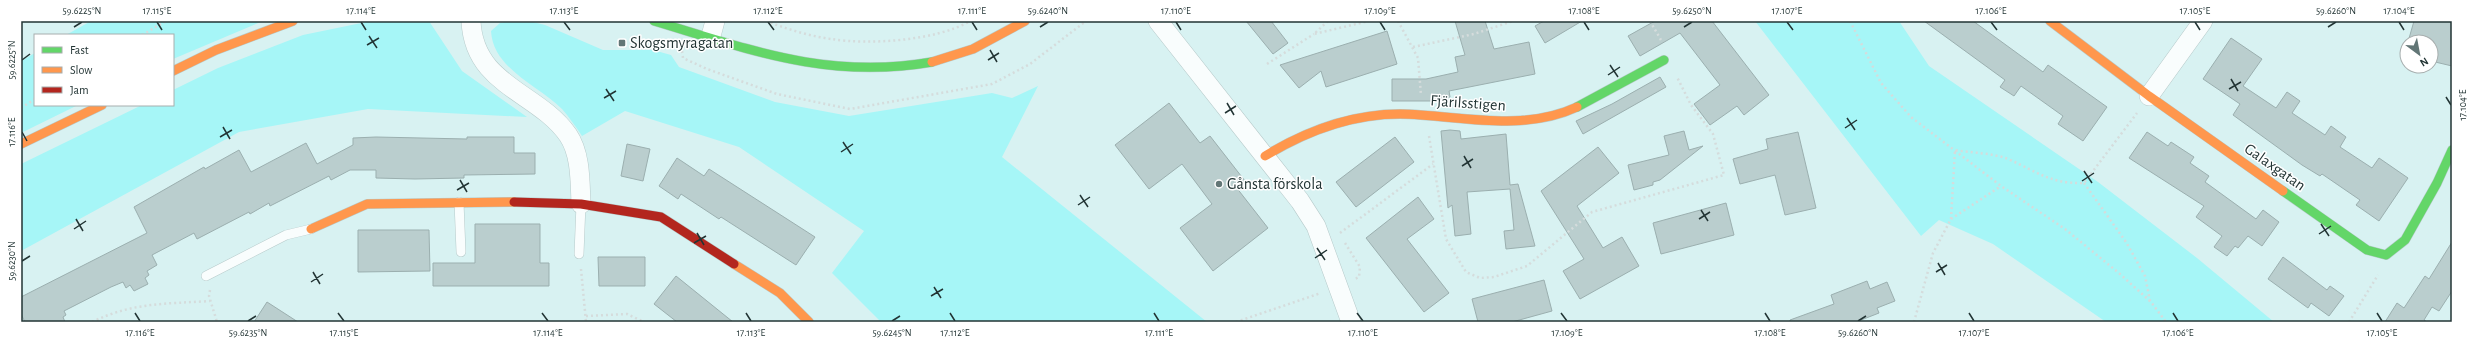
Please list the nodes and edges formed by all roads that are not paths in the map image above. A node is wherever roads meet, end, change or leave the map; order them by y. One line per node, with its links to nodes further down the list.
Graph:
1 (292, 21): 10 (street)
2 (471, 21): 17 (street)
3 (654, 21): 8 (street)
4 (1025, 21): 8 (street)
5 (1158, 21): 15 (street)
6 (2050, 21): 11 (street, Galaxgatan)
7 (2203, 21): 11 (street)
8 (713, 29)
9 (1664, 60): 15 (street, Fjärilsstigen)
10 (174, 71)
11 (2149, 96): 14 (street, Galaxgatan)
12 (100, 106): 13 (street)
13 (21, 144)
14 (2452, 150)
15 (1265, 156): 23 (street)
16 (459, 202): 17 (street); 18 (street); 19 (lane)
17 (581, 204): 20 (lane); 22 (street)
18 (311, 229): 21 (lane)
19 (461, 252)
20 (579, 254)
21 (209, 275)
22 (809, 322)
23 (1351, 322)

